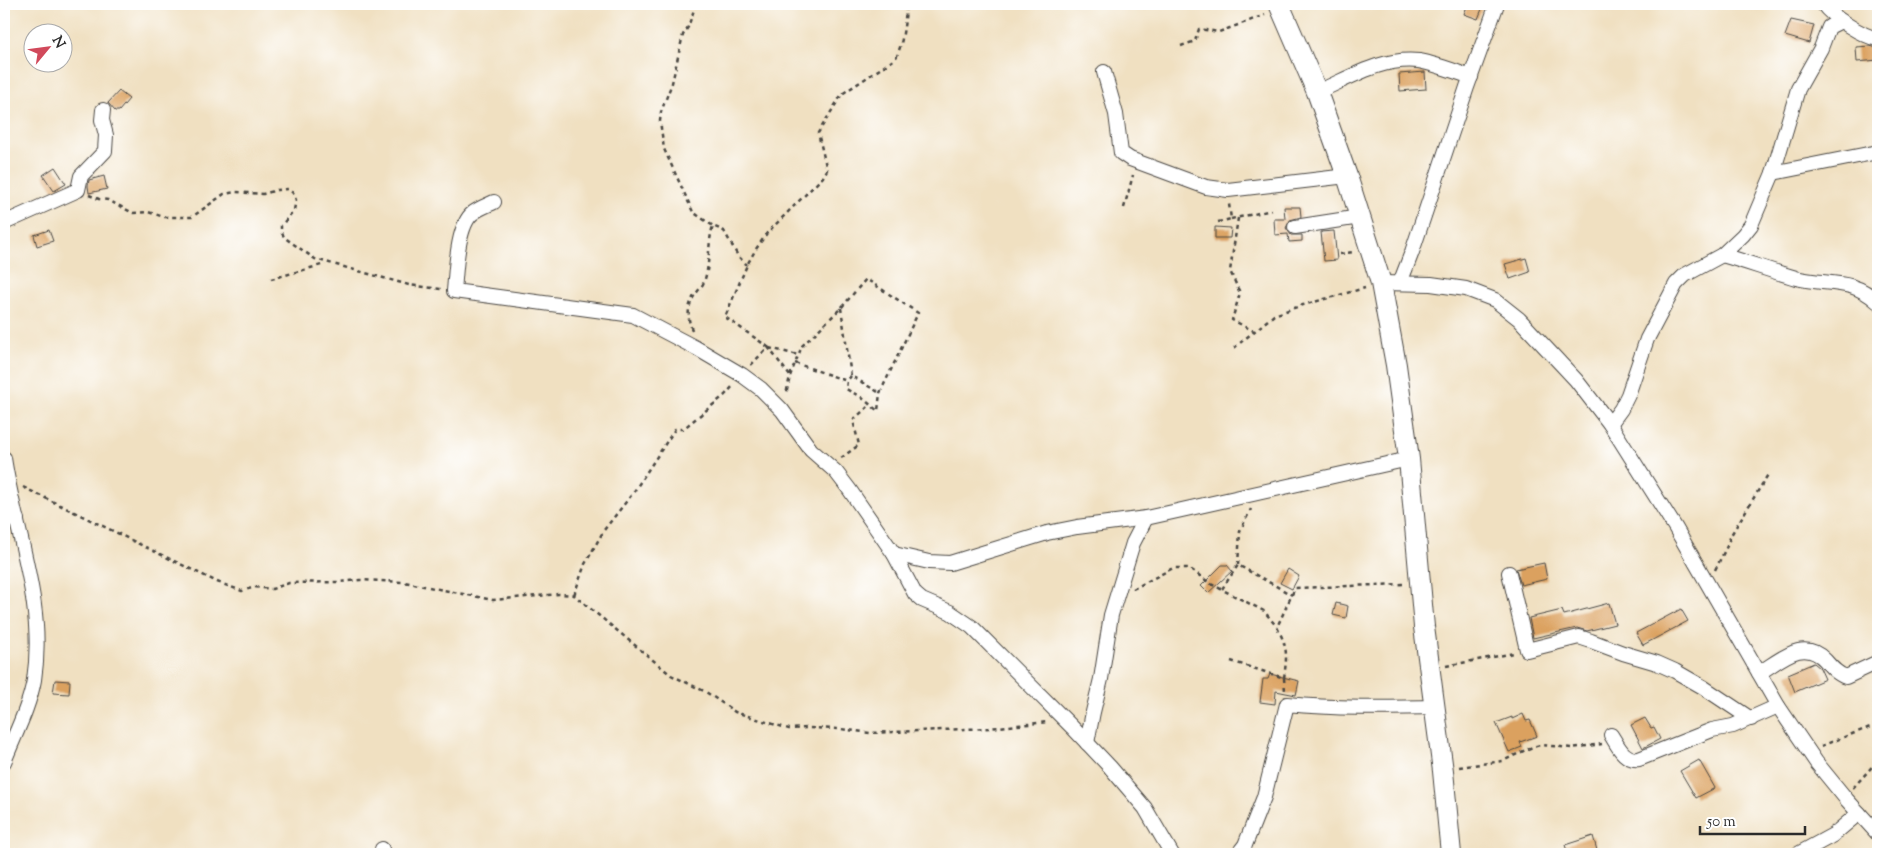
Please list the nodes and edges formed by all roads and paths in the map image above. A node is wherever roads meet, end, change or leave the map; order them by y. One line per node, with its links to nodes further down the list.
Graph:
1 (696, 4): 27 (path)
2 (906, 4): 31 (path)
3 (1497, 4): 10 (street)
4 (1823, 4): 6 (street)
5 (1280, 6): 8 (path); 11 (street)
6 (1840, 21): 7 (street); 15 (street)
7 (1878, 38)
8 (1180, 46)
9 (1104, 72): 14 (street)
10 (1471, 77): 11 (street); 33 (street)
11 (1316, 92): 16 (street)
12 (103, 110): 17 (street)
13 (1878, 152): 15 (street)
14 (1137, 161): 18 (street); 20 (path)
15 (1773, 173): 29 (street)
16 (1347, 176): 18 (street); 22 (street)
17 (78, 190): 26 (street); 30 (path)
18 (1228, 190): 24 (path)
19 (494, 202): 34 (street)
20 (1124, 208)
21 (1272, 210): 23 (path)
22 (1360, 217): 28 (street); 33 (street)
23 (1238, 218): 24 (path); 37 (path)
24 (1231, 219): 25 (path)
25 (1218, 222)
26 (4, 223)
27 (713, 226): 31 (path); 39 (path)
28 (1295, 227)
29 (1722, 254): 35 (street); 50 (street)
30 (327, 263): 32 (path); 34 (path)
31 (747, 265): 38 (path)
32 (271, 279)
33 (1390, 283): 37 (path); 50 (street); 52 (street)
34 (454, 291): 39 (street)
35 (1878, 302)
36 (841, 308): 41 (path); 45 (path); 47 (path)
37 (1254, 332): 40 (path)
38 (768, 347): 41 (path); 43 (path); 44 (path)
39 (696, 348): 43 (street)
40 (1234, 348)
41 (798, 355): 42 (path)
42 (795, 363): 44 (path); 46 (path)
43 (742, 375): 49 (street); 66 (path)
44 (790, 376): 49 (path)
45 (851, 376): 46 (path); 47 (path)
46 (847, 381): 48 (path)
47 (880, 392): 48 (path)
48 (870, 405): 53 (path)
49 (782, 410): 53 (street)
50 (1610, 424): 63 (street)
51 (4, 458): 55 (street)
52 (1409, 459): 56 (street); 62 (street)
53 (836, 472): 59 (street)
54 (1769, 473): 63 (path)
55 (7, 481): 58 (street); 66 (path)
56 (1253, 495): 57 (street); 60 (path)
57 (1146, 518): 59 (street); 65 (street)
58 (10, 519): 82 (street)
59 (894, 554): 78 (street)
60 (1238, 564): 64 (path); 67 (path)
61 (1509, 572): 69 (street)
62 (1420, 583): 67 (path); 72 (street)
63 (1706, 583): 73 (street)
64 (1222, 589): 65 (path); 68 (path)
65 (1118, 591): 80 (street)
66 (574, 595): 78 (path)
67 (1292, 595): 68 (path)
68 (1277, 627): 70 (path)
69 (1528, 650): 72 (path); 76 (street)
70 (1231, 661)
71 (1878, 662): 73 (street)
72 (1430, 669): 74 (street)
73 (1759, 673): 75 (street)
74 (1434, 706): 86 (street); 93 (street)
75 (1778, 706): 76 (street); 83 (street)
76 (1751, 719): 79 (street)
77 (1878, 724): 83 (path)
78 (1072, 727): 80 (street)
79 (1614, 739): 86 (path)
80 (1087, 743): 92 (street)
81 (1878, 760): 84 (path)
82 (4, 762)
83 (1816, 762): 88 (street)
84 (1873, 766): 85 (path); 87 (path)
85 (1878, 766)
86 (1443, 771): 94 (street)
87 (1849, 791)
88 (1859, 813): 89 (street); 95 (street)
89 (1878, 834)
90 (1025, 850): 91 (path)
91 (1035, 854)
92 (1172, 854)
93 (1238, 854)
94 (1451, 854)
95 (1798, 854)

